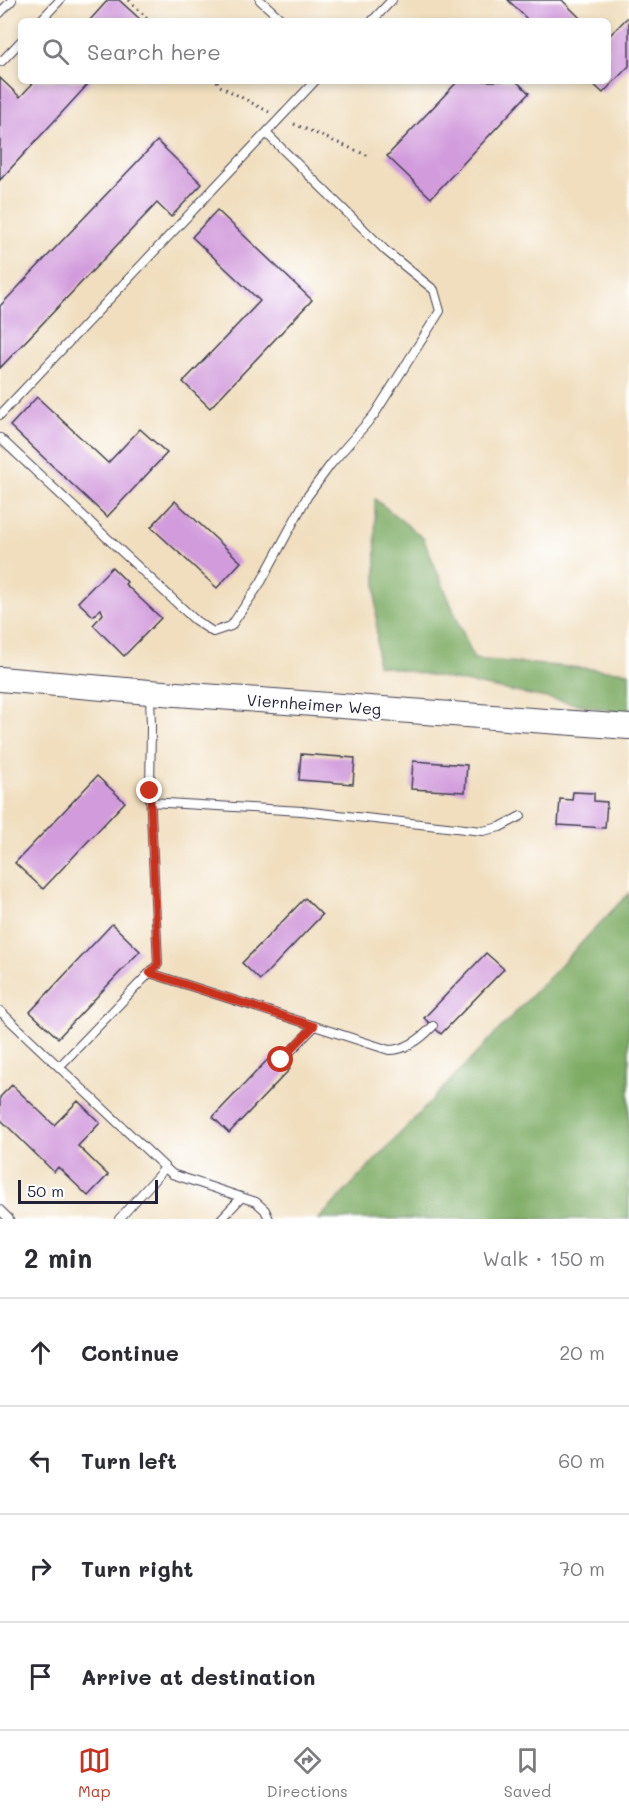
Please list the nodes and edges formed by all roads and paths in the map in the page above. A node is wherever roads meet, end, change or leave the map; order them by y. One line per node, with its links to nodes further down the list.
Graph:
1 (12, 0): 6 (lane)
2 (60, 0): 7 (lane)
3 (129, 0): 8 (path)
4 (260, 0): 9 (lane)
5 (392, 0): 10 (lane)
6 (0, 13)
7 (43, 18)
8 (147, 18)
9 (280, 18)
10 (375, 18)
11 (18, 44): 12 (lane)
12 (0, 60)
13 (312, 84): 14 (lane)
14 (266, 133): 15 (lane); 16 (lane)
15 (0, 416)
16 (0, 438)
17 (0, 679): 18 (street, Viernheimer Weg)
18 (149, 692): 19 (street, Viernheimer Weg); 20 (lane)
19 (629, 727)
20 (150, 802): 21 (lane); 22 (lane)
21 (521, 816)
22 (150, 973): 24 (lane); 27 (lane)
23 (0, 1011): 27 (lane)
24 (314, 1026): 25 (lane); 26 (lane)
25 (433, 1026)
26 (281, 1060)
27 (59, 1067): 28 (lane)
28 (165, 1168): 29 (lane); 32 (lane)
29 (241, 1198): 33 (lane); 34 (lane)
30 (0, 1210): 31 (lane)
31 (9, 1219)
32 (119, 1219)
33 (221, 1219)
34 (269, 1219)

